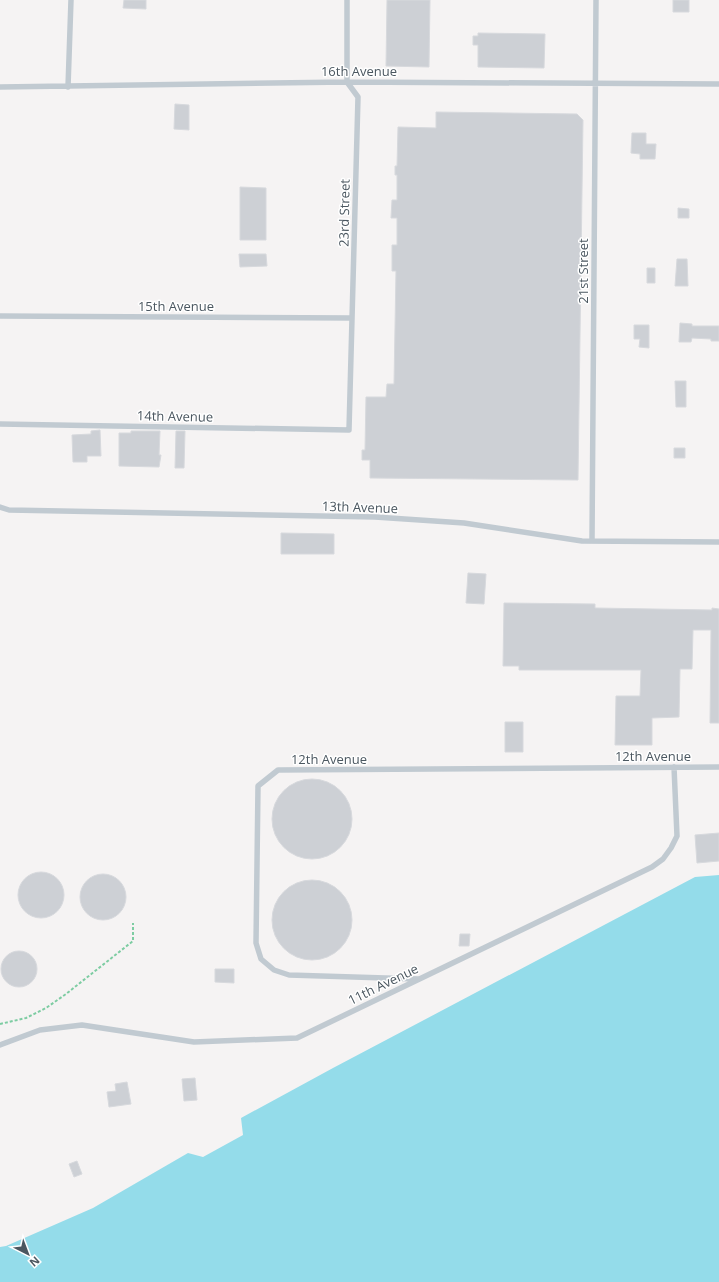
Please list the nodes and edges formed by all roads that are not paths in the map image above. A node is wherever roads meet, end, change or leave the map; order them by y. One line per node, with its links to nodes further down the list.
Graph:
1 (71, 0): 7 (lane)
2 (347, 0): 4 (lane)
3 (596, 0): 5 (lane, 21st Street)
4 (347, 82): 5 (lane, 16th Avenue); 7 (lane, 16th Avenue); 10 (lane, 23rd Street)
5 (595, 82): 6 (lane, 16th Avenue); 14 (lane, 21st Street)
6 (719, 84)
7 (68, 86): 8 (lane, 16th Avenue)
8 (0, 87)
9 (0, 316): 10 (lane, 15th Avenue)
10 (352, 318): 12 (lane, 23rd Street)
11 (0, 424): 12 (lane, 14th Avenue)
12 (349, 430)
13 (0, 507): 14 (lane, 13th Avenue)
14 (592, 541): 15 (lane, 13th Avenue)
15 (719, 542)
16 (674, 767): 17 (lane, 12th Avenue); 18 (lane, 11th Avenue); 18 (lane, 12th Avenue)
17 (719, 767)
18 (420, 979): 19 (lane, 11th Avenue)
19 (0, 1046)

